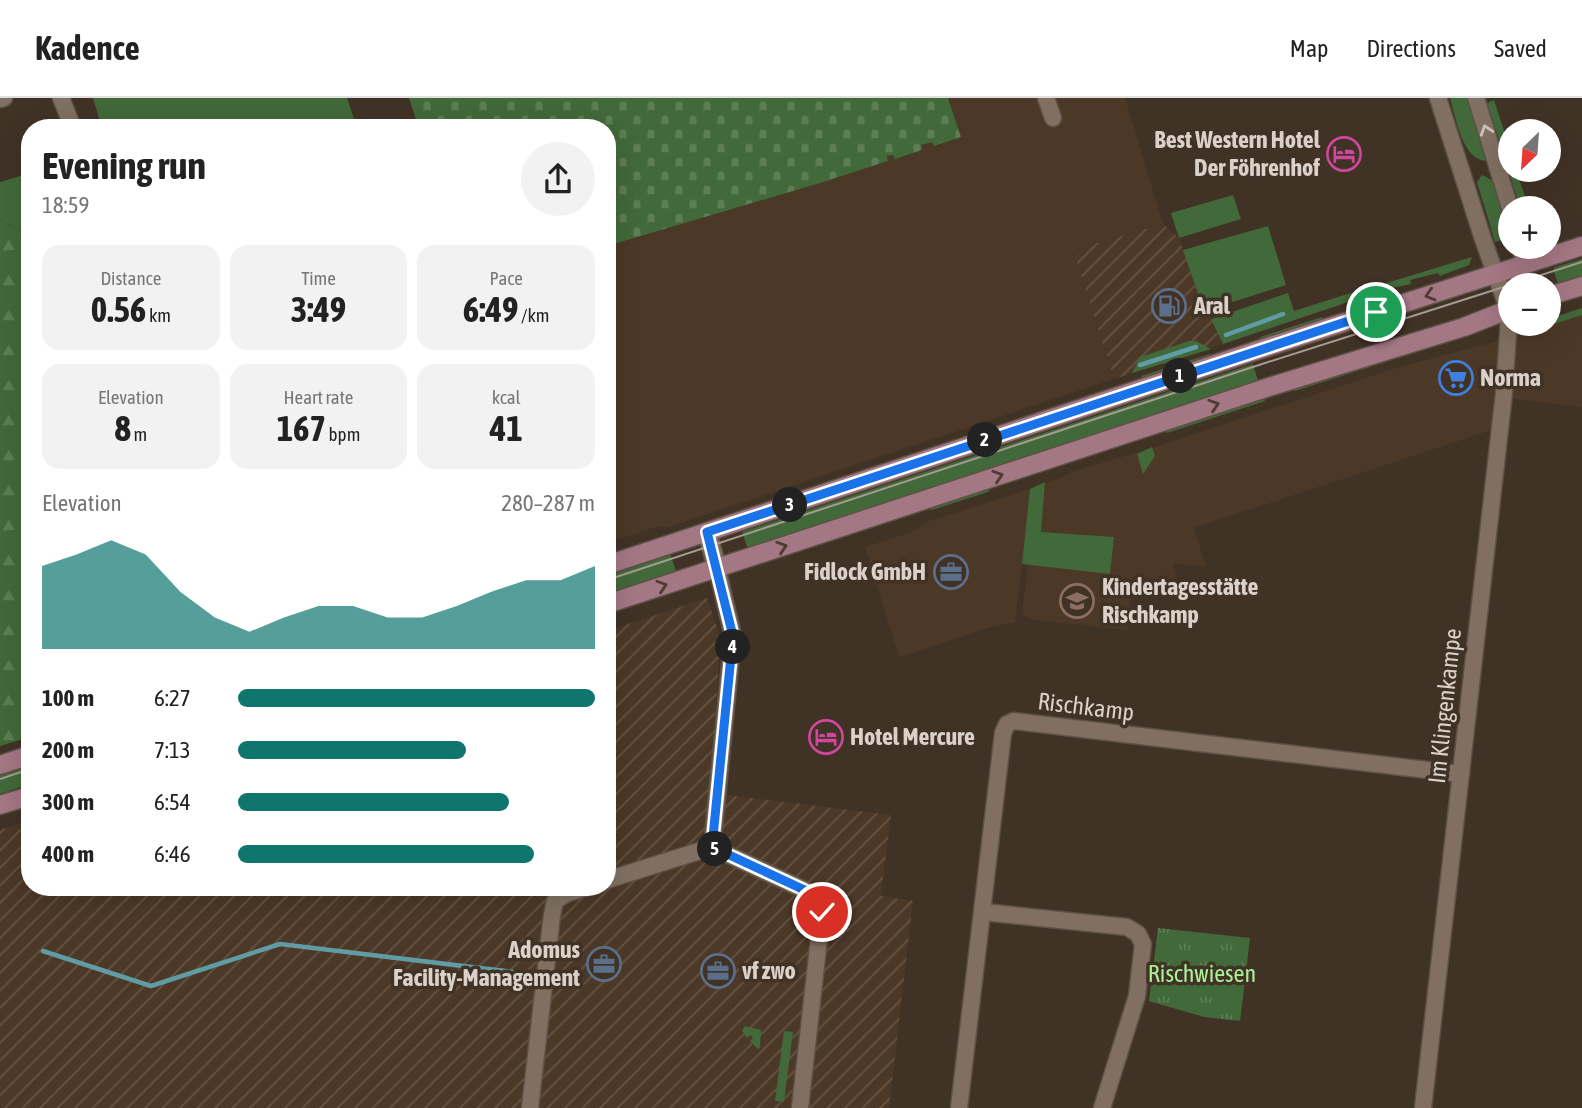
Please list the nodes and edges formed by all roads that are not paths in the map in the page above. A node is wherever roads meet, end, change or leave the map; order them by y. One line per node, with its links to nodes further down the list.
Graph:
1 (61, 98): 6 (street)
2 (1046, 98): 5 (street)
3 (1438, 98): 12 (street)
4 (1476, 98): 7 (street, one-way to 4)
5 (1053, 118)
6 (69, 119)
7 (1506, 196)
8 (1582, 246): 10 (main road)
9 (1523, 259): 10 (street)
10 (1524, 265): 11 (street); 12 (main road)
11 (1521, 273)
12 (1495, 274): 13 (street); 18 (main road, one-way to 18)
13 (1498, 281)
14 (1582, 286): 15 (main road)
15 (1561, 292)
16 (1498, 312): 20 (main road, one-way to 16)
17 (1508, 336): 24 (street, Im Klingenkampe)
18 (707, 532): 19 (main road); 20 (street)
19 (616, 562)
20 (717, 568): 21 (main road, one-way to 20); 27 (street)
21 (616, 601)
22 (21, 758): 23 (main road)
23 (0, 765)
24 (1461, 774): 30 (street, Rischkamp); 35 (street, Im Klingenkampe)
25 (21, 799): 26 (main road)
26 (0, 806)
27 (712, 847): 28 (street); 32 (street)
28 (616, 877)
29 (563, 896): 31 (street)
30 (982, 912): 33 (street, Rischkamp); 34 (street)
31 (530, 1108)
32 (800, 1108)
33 (959, 1108)
34 (1102, 1108)
35 (1423, 1108)

